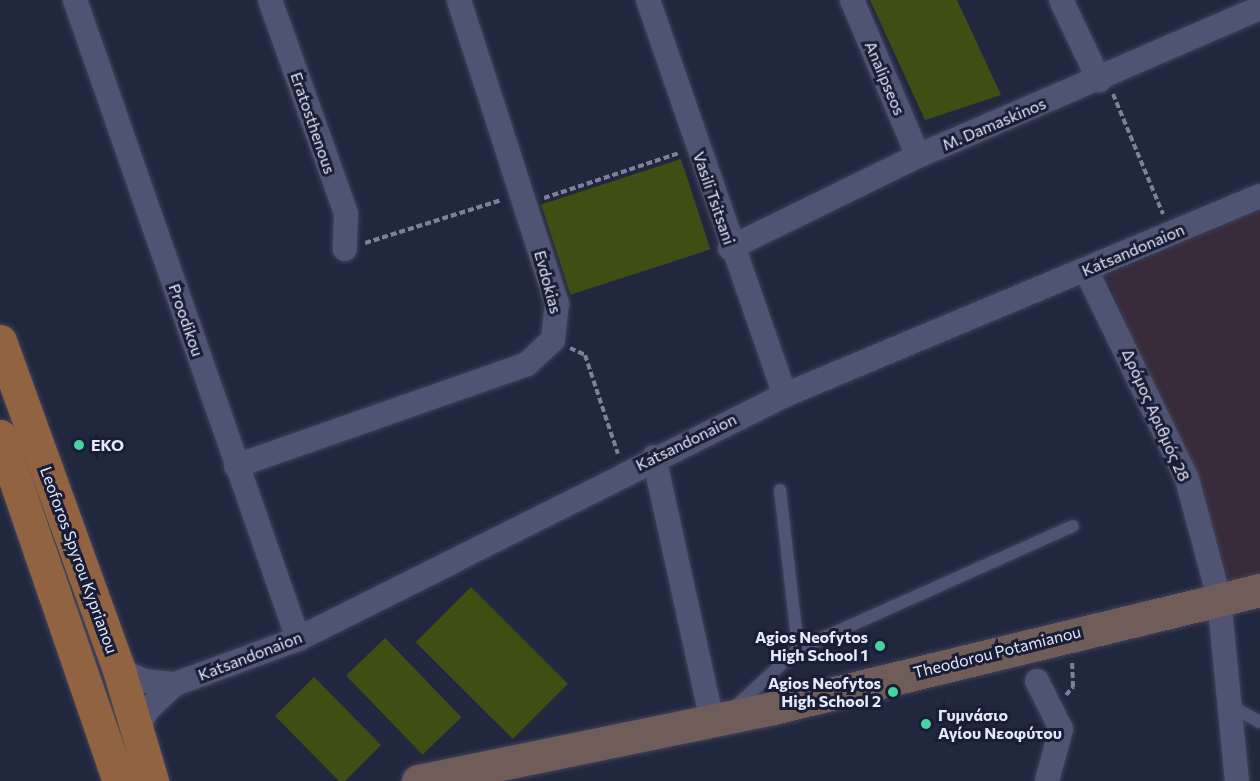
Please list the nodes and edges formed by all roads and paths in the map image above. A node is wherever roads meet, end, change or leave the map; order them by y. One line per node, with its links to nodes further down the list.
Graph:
1 (75, 0): 22 (street, Proodikou)
2 (270, 0): 15 (street, Eratosthenous)
3 (459, 0): 12 (street, Evdokias)
4 (648, 0): 9 (street, Vasili Tsitsani)
5 (852, 0): 10 (street, Analipseos)
6 (1061, 0): 8 (street)
7 (1260, 8): 8 (street, M. Damaskinos)
8 (1102, 78): 10 (street, M. Damaskinos); 13 (path)
9 (697, 147): 12 (path); 14 (street, Vasili Tsitsani)
10 (918, 156): 14 (street, M. Damaskinos)
11 (1260, 196): 13 (street, Katsandonaion)
12 (523, 199): 15 (path); 17 (street, Evdokias)
13 (1171, 234): 16 (street, Katsandonaion)
14 (730, 248): 19 (street, Vasili Tsitsani)
15 (345, 249)
16 (1086, 270): 19 (street, Katsandonaion); 27 (street, Δρόμος Αριθμός 28)
17 (553, 340): 22 (street, Evdokias); 23 (path)
18 (0, 341): 31 (main road, Leoforos Spyrou Kyprianou)
19 (785, 395): 21 (street, Katsandonaion)
20 (0, 436): 39 (main road, Leoforos Spyrou Kyprianou)
21 (654, 457): 23 (street, Katsandonaion); 36 (street)
22 (236, 466): 28 (street, Proodikou)
23 (624, 473): 28 (street, Katsandonaion)
24 (780, 490): 29 (lane)
25 (1073, 526): 29 (lane)
26 (1260, 590): 27 (main road, Theodorou Potamianou)
27 (1219, 598): 34 (street, Δρόμος Αριθμός 28); 36 (main road, Theodorou Potamianou)
28 (298, 639): 33 (street, Katsandonaion)
29 (798, 649): 36 (lane)
30 (1071, 655): 35 (path)
31 (119, 670): 33 (street, Katsandonaion); 38 (main road, Leoforos Spyrou Kyprianou)
32 (1037, 681): 35 (street)
33 (175, 684): 38 (street)
34 (1230, 705): 37 (lane); 43 (street, Δρόμος Αριθμός 28)
35 (1052, 711): 42 (street)
36 (716, 720): 41 (main road, Theodorou Potamianou)
37 (1260, 722)
38 (137, 730): 40 (main road, Leoforos Spyrou Kyprianou)
39 (119, 781)
40 (152, 781)
41 (418, 781)
42 (1047, 781)
43 (1238, 781)

